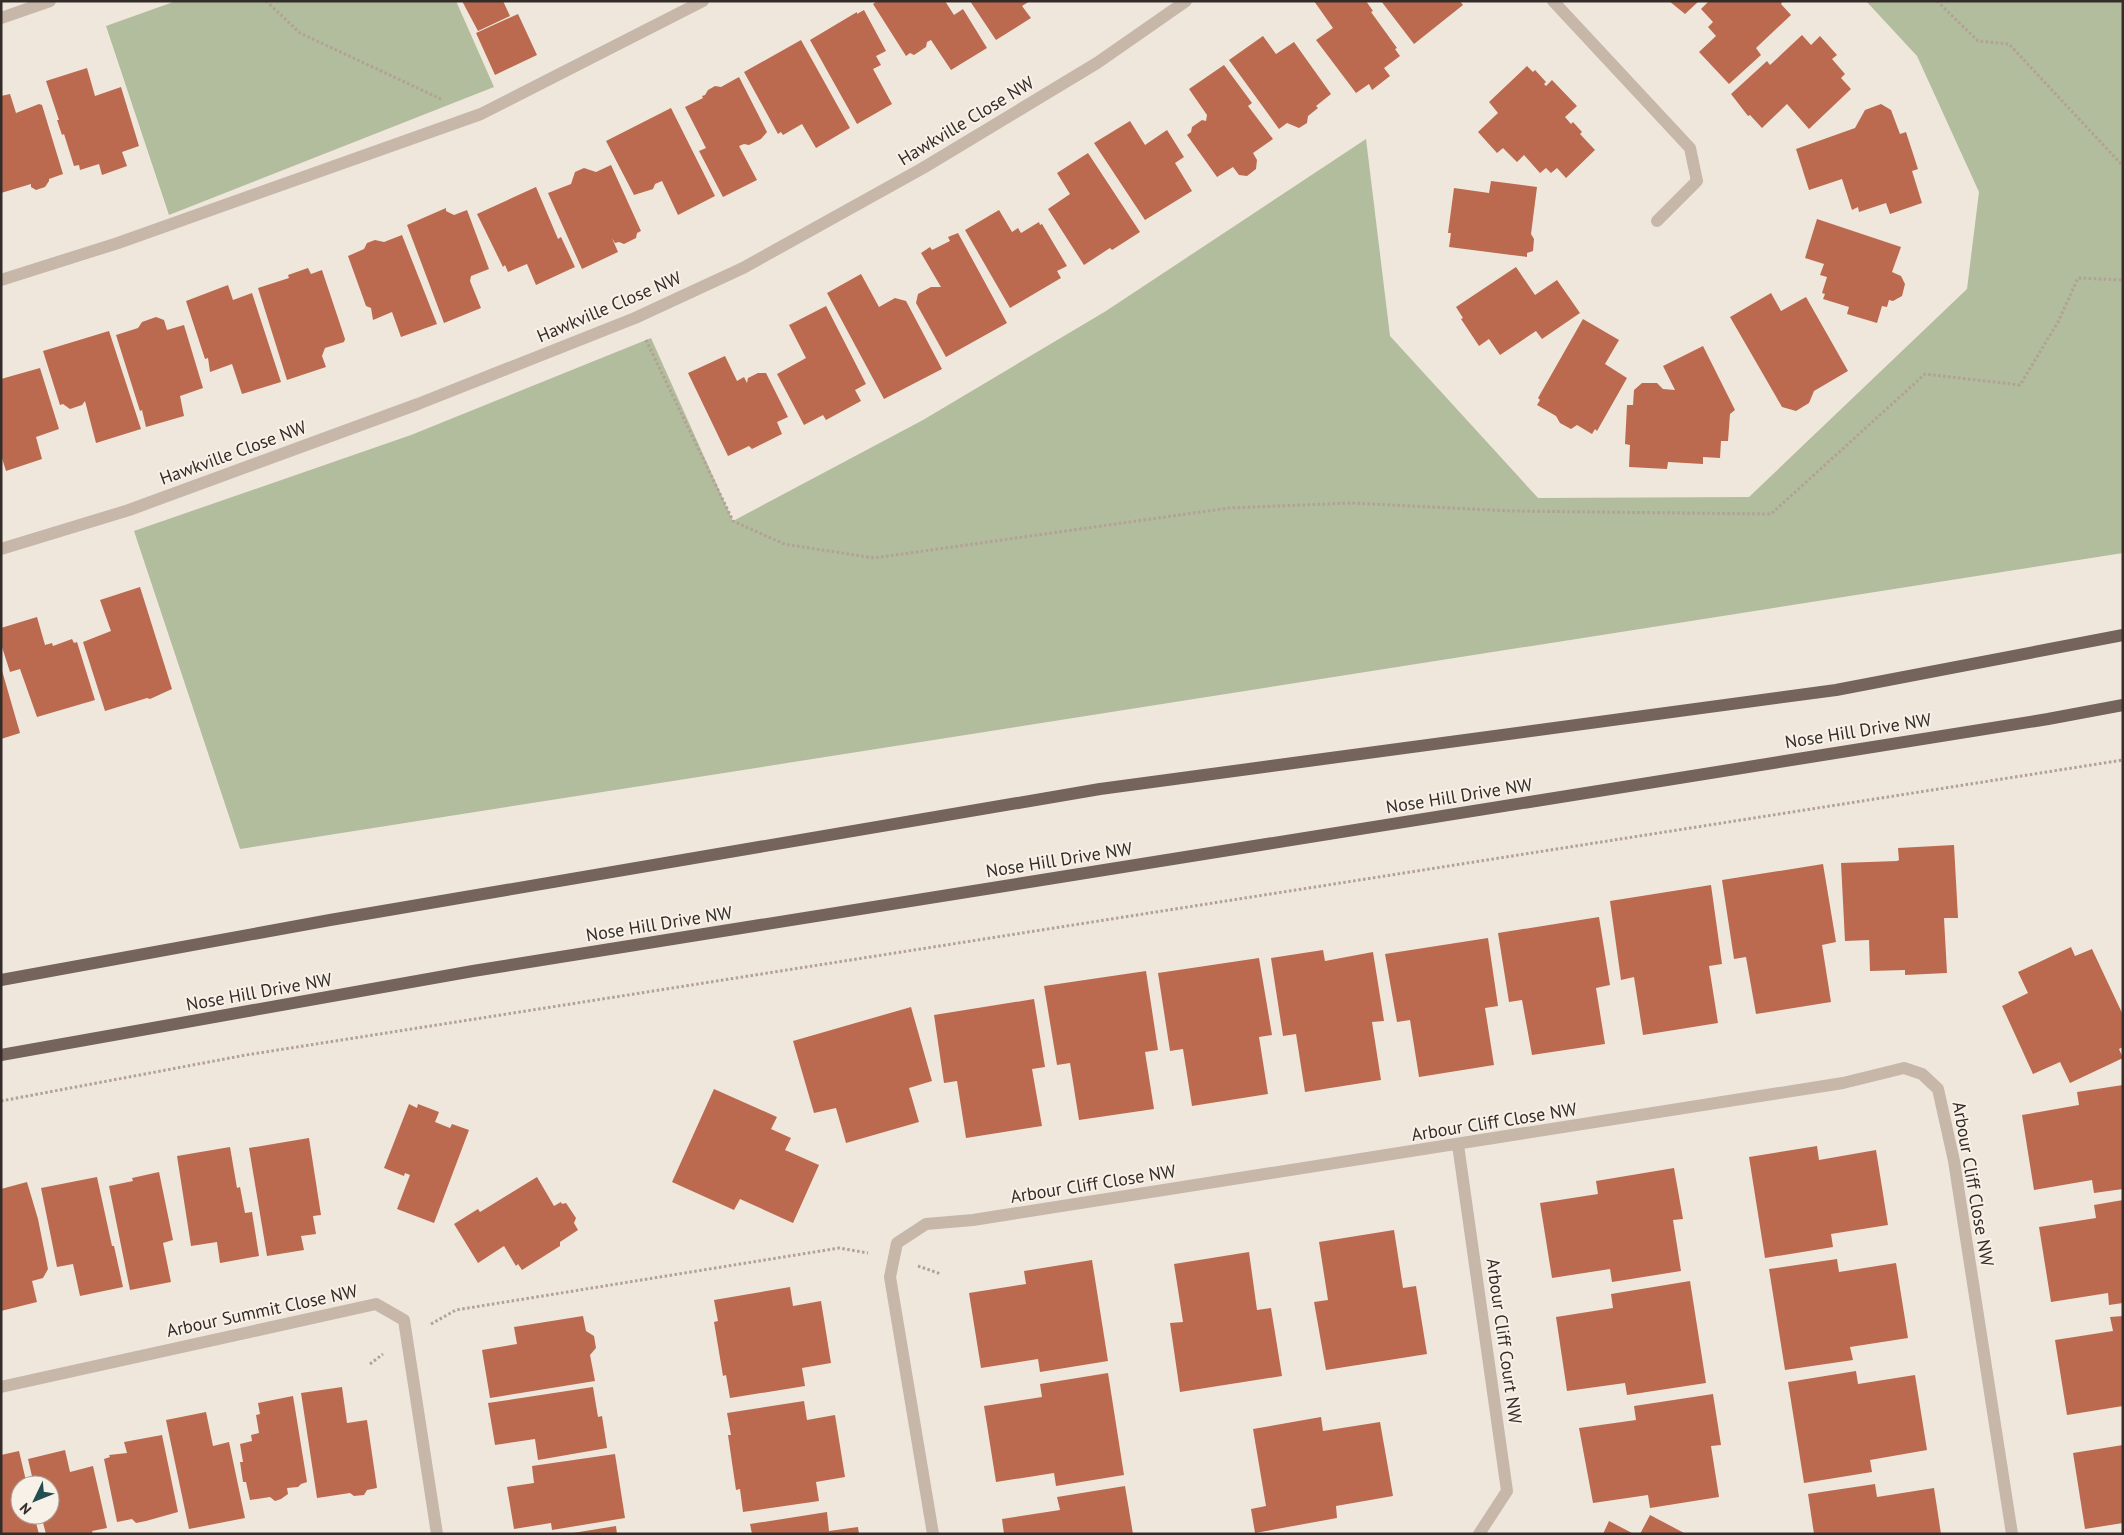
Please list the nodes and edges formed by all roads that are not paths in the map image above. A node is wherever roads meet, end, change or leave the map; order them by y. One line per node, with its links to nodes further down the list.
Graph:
1 (50, 1): 5 (street)
2 (703, 1): 7 (street)
3 (1186, 1): 8 (street, Hawkville Close NW)
4 (1553, 1): 6 (street)
5 (1, 18)
6 (1657, 222)
7 (1, 280)
8 (1, 548)
9 (2123, 635): 11 (main road)
10 (2123, 705): 12 (main road, Nose Hill Drive NW)
11 (1, 980)
12 (1, 1055)
13 (1458, 1145): 16 (street, Arbour Cliff Close NW); 17 (street, Arbour Cliff Court NW); 18 (street, Arbour Cliff Close NW)
14 (1, 1387): 15 (street, Arbour Summit Close NW)
15 (437, 1534)
16 (933, 1534)
17 (1479, 1534)
18 (2012, 1534)

